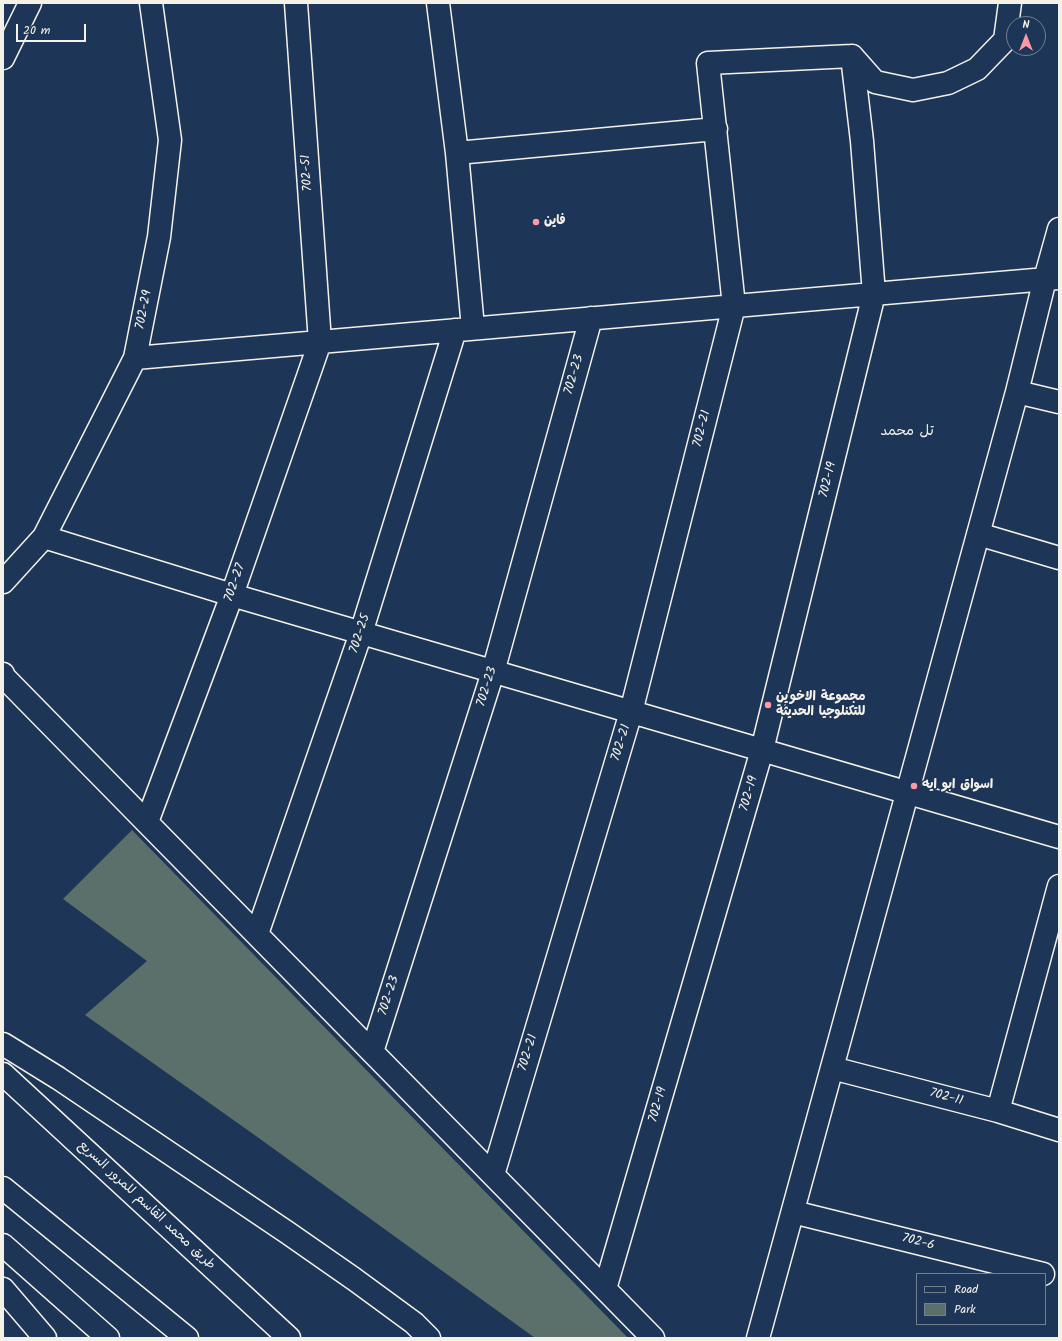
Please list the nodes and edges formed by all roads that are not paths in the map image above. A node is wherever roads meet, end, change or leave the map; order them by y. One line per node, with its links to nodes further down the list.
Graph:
1 (30, 3): 7 (main road)
2 (151, 3): 17 (main road, 702-29)
3 (296, 3): 16 (main road, 702-51)
4 (438, 3): 9 (main road)
5 (1010, 3): 6 (main road)
6 (852, 56): 8 (main road); 12 (main road, 702-19)
7 (3, 58)
8 (716, 129): 9 (main road); 13 (main road)
9 (458, 153): 15 (main road)
10 (1059, 229): 11 (main road)
11 (1052, 278): 12 (main road); 18 (main road)
12 (874, 294): 13 (main road); 29 (main road, 702-19)
13 (734, 306): 14 (main road); 28 (main road, 702-21)
14 (591, 318): 15 (main road); 26 (main road, 702-23)
15 (464, 329): 16 (main road); 25 (main road, 702-25)
16 (320, 342): 17 (main road); 24 (main road, 702-27)
17 (135, 358): 21 (main road, 702-29)
18 (1017, 392): 19 (main road); 20 (main road)
19 (1059, 402)
20 (978, 534): 22 (main road); 30 (main road)
21 (44, 537): 23 (main road, 702-29); 24 (main road)
22 (1059, 558)
23 (3, 582)
24 (232, 595): 25 (main road); 31 (main road, 702-27)
25 (361, 633): 26 (main road); 34 (main road, 702-25)
26 (493, 672): 28 (main road); 36 (main road, 702-23)
27 (3, 676): 31 (main road)
28 (631, 712): 29 (main road); 41 (main road, 702-21)
29 (762, 750): 30 (main road); 49 (main road, 702-19)
30 (908, 793): 32 (main road); 37 (main road)
31 (147, 822): 34 (main road)
32 (1059, 838)
33 (1059, 886): 39 (main road)
34 (257, 934): 36 (main road)
35 (3, 1044): 50 (main road)
36 (372, 1052): 41 (main road)
37 (832, 1068): 39 (main road, 702-11); 43 (main road)
38 (3, 1074): 54 (main road, طريق محمد القاسم للمرور السريع)
39 (998, 1111): 40 (main road, 702-11)
40 (1059, 1130)
41 (493, 1175): 49 (main road)
42 (3, 1188): 53 (main road)
43 (793, 1212): 45 (main road, 702-6); 57 (main road)
44 (3, 1245): 52 (main road)
45 (1040, 1273)
46 (1046, 1275): 47 (main road, 702-6)
47 (1059, 1278)
48 (3, 1289): 51 (main road)
49 (605, 1289): 56 (main road)
50 (422, 1330): 55 (main road)
51 (45, 1338)
52 (108, 1338)
53 (188, 1338)
54 (289, 1338)
55 (441, 1338)
56 (653, 1338)
57 (758, 1338)

